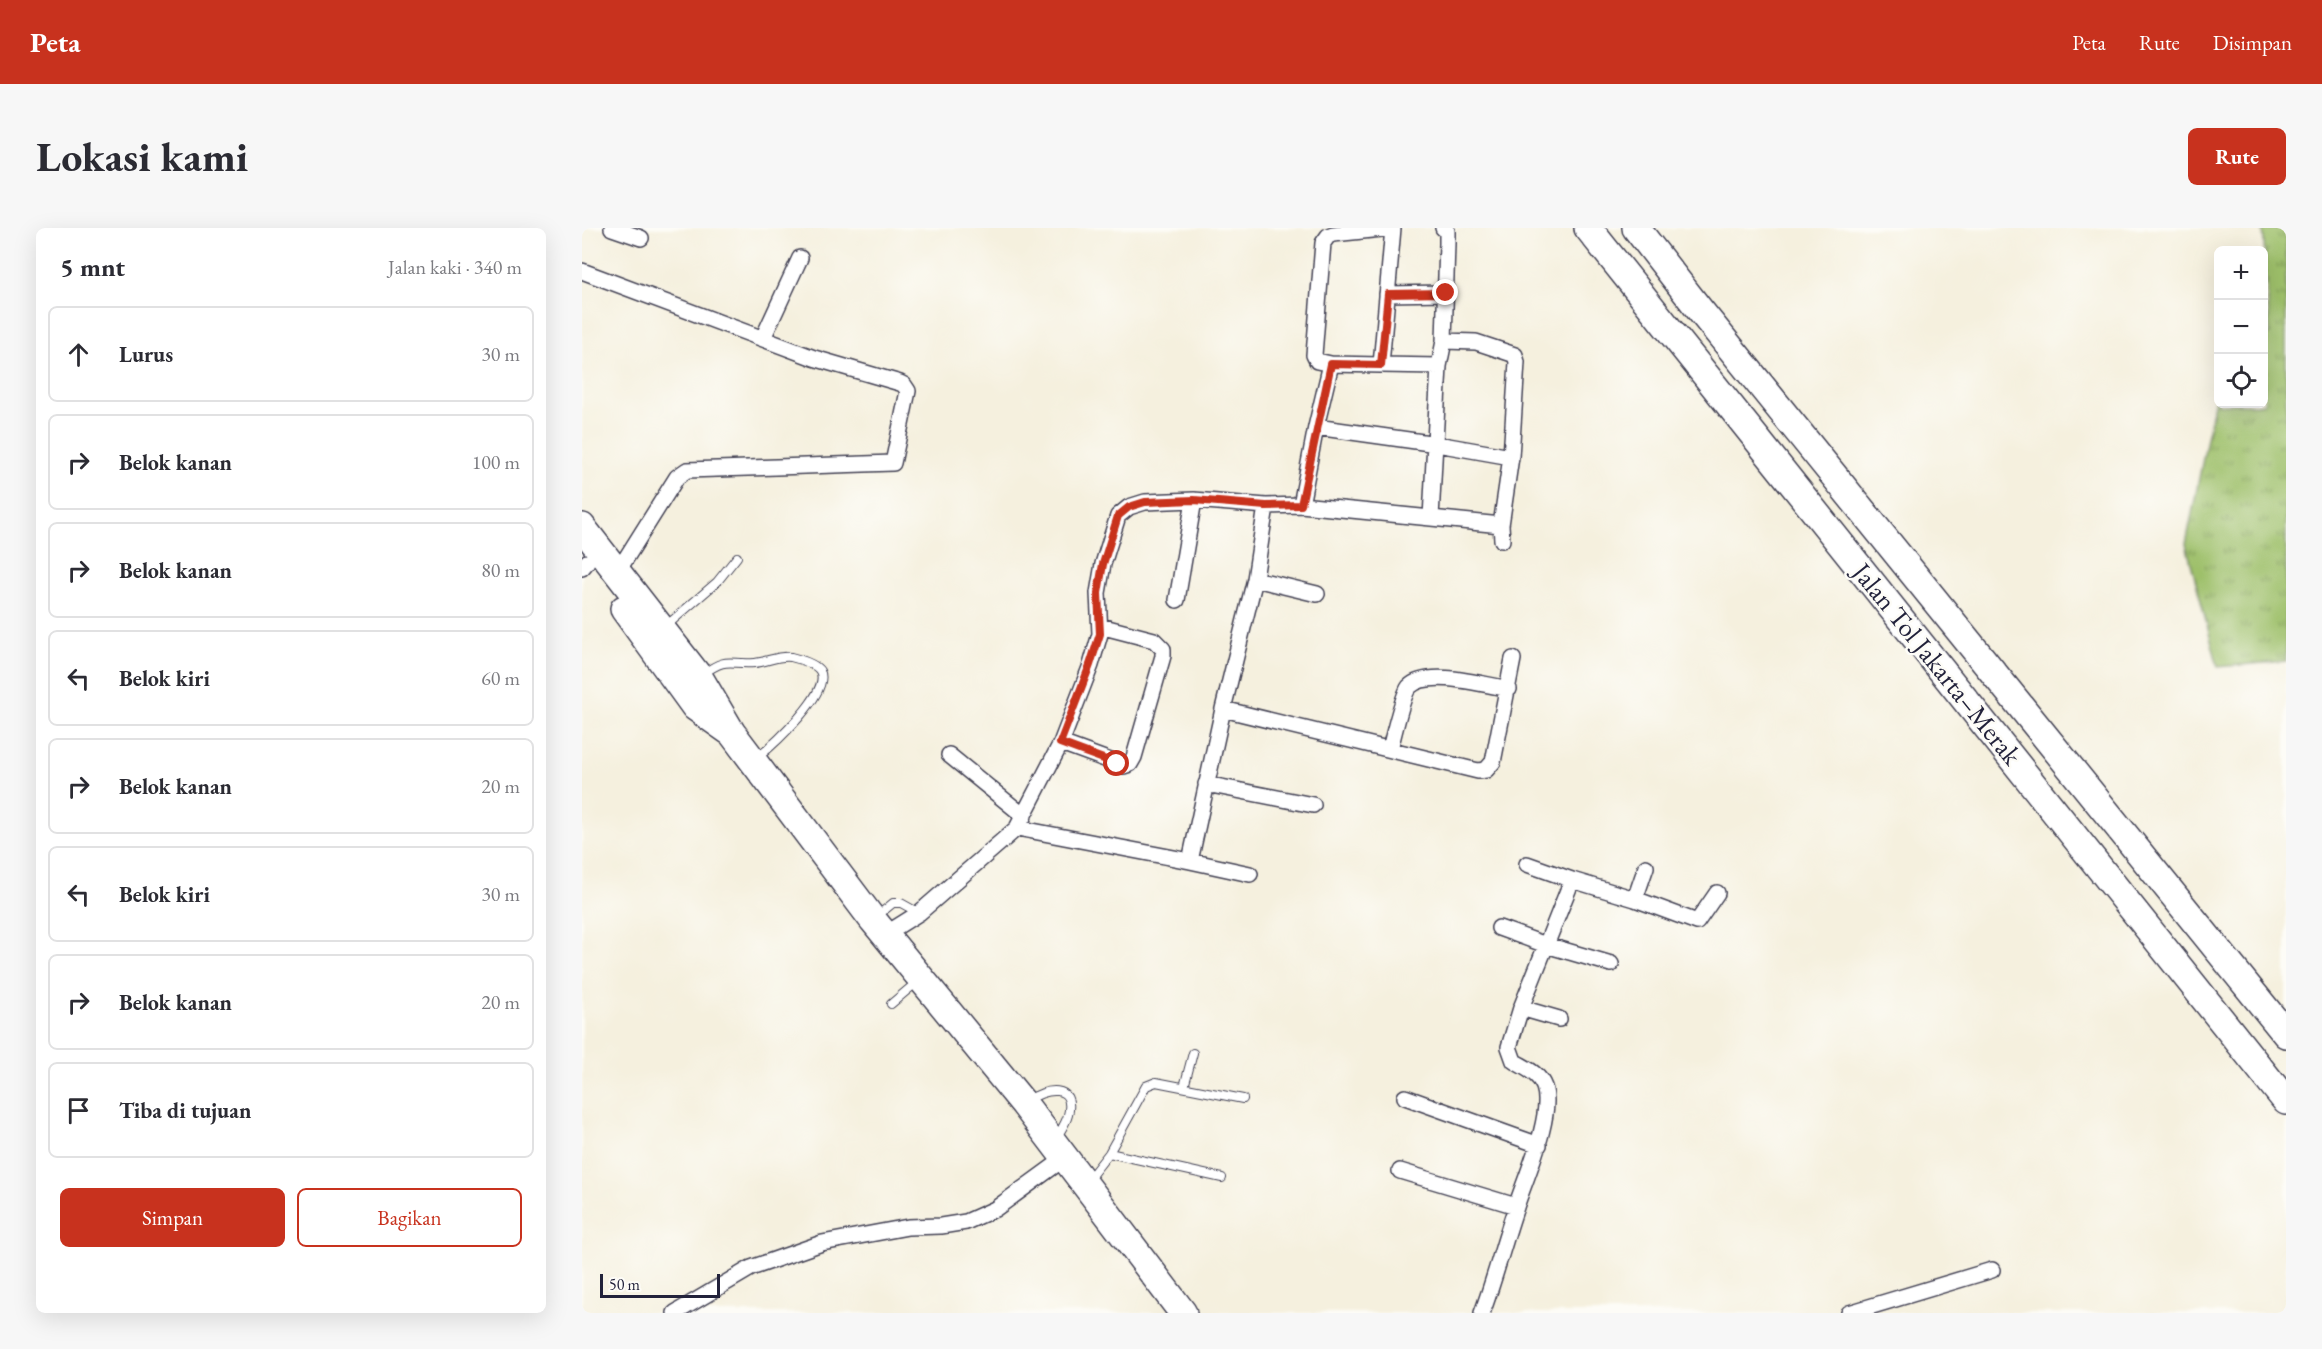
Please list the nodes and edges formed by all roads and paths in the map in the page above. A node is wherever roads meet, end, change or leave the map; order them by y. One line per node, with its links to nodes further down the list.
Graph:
1 (612, 228): 6 (street)
2 (1392, 228): 10 (street); 13 (street)
3 (1443, 228): 9 (street)
4 (1588, 228): 65 (highway, Jalan Tol Jakarta–Merak)
5 (1636, 228): 60 (highway, Jalan Tol Jakarta–Merak)
6 (641, 238)
7 (800, 258): 11 (street)
8 (582, 271): 11 (street)
9 (1446, 293): 10 (street); 12 (street)
10 (1388, 294): 14 (street)
11 (763, 338): 26 (street)
12 (1443, 341): 15 (street); 18 (street)
13 (1331, 364): 14 (street); 16 (street)
14 (1381, 365): 15 (street)
15 (1439, 366): 17 (street)
16 (1316, 427): 17 (street); 20 (street)
17 (1437, 444): 18 (street); 22 (street)
18 (1510, 457): 22 (street)
19 (1194, 500): 21 (street); 29 (street); 30 (street)
20 (1301, 505): 21 (street); 22 (street)
21 (1266, 506): 27 (street)
22 (1431, 518)
23 (582, 528): 26 (highway)
24 (737, 557): 31 (lane)
25 (584, 562): 36 (highway)
26 (618, 571): 31 (highway)
27 (1255, 579): 28 (street); 35 (street)
28 (1317, 594)
29 (1177, 600)
30 (1100, 626): 37 (street); 37 (street)
31 (663, 629): 33 (highway)
32 (1514, 659): 34 (street)
33 (699, 677): 36 (highway); 40 (lane)
34 (1509, 688): 38 (street); 38 (street)
35 (1223, 709): 38 (street); 41 (street)
36 (732, 733): 40 (highway)
37 (1060, 743): 43 (street)
38 (1390, 749)
39 (949, 755): 43 (street)
40 (753, 760): 52 (highway)
41 (1206, 784): 42 (street); 44 (street)
42 (1313, 805)
43 (1020, 822): 44 (street); 51 (street)
44 (1190, 861): 47 (street)
45 (1527, 864): 48 (street)
46 (1646, 867): 50 (street)
47 (1250, 874)
48 (1572, 880): 50 (street); 54 (street)
49 (1717, 893): 50 (street)
50 (1635, 899)
51 (919, 913): 52 (street); 52 (lane)
52 (879, 928): 56 (highway)
53 (1499, 928): 54 (street)
54 (1546, 945): 55 (street); 58 (street)
55 (1611, 964)
56 (921, 979): 57 (lane); 66 (highway)
57 (891, 1004)
58 (1521, 1008): 59 (street); 67 (street)
59 (1559, 1018)
60 (2286, 1034)
61 (1193, 1053): 62 (lane)
62 (1184, 1087): 64 (lane); 69 (lane)
63 (1405, 1097): 67 (street)
64 (1243, 1099)
65 (2286, 1101)
66 (1024, 1104): 68 (highway); 68 (lane)
67 (1539, 1145): 73 (street)
68 (1059, 1151): 72 (highway); 76 (street)
69 (1109, 1153): 71 (lane); 72 (lane)
70 (1400, 1171): 73 (street)
71 (1222, 1178)
72 (1085, 1184): 75 (highway)
73 (1516, 1206): 77 (street)
74 (1992, 1270): 78 (street)
75 (1178, 1311)
76 (675, 1313)
77 (1482, 1313)
78 (1849, 1313)

